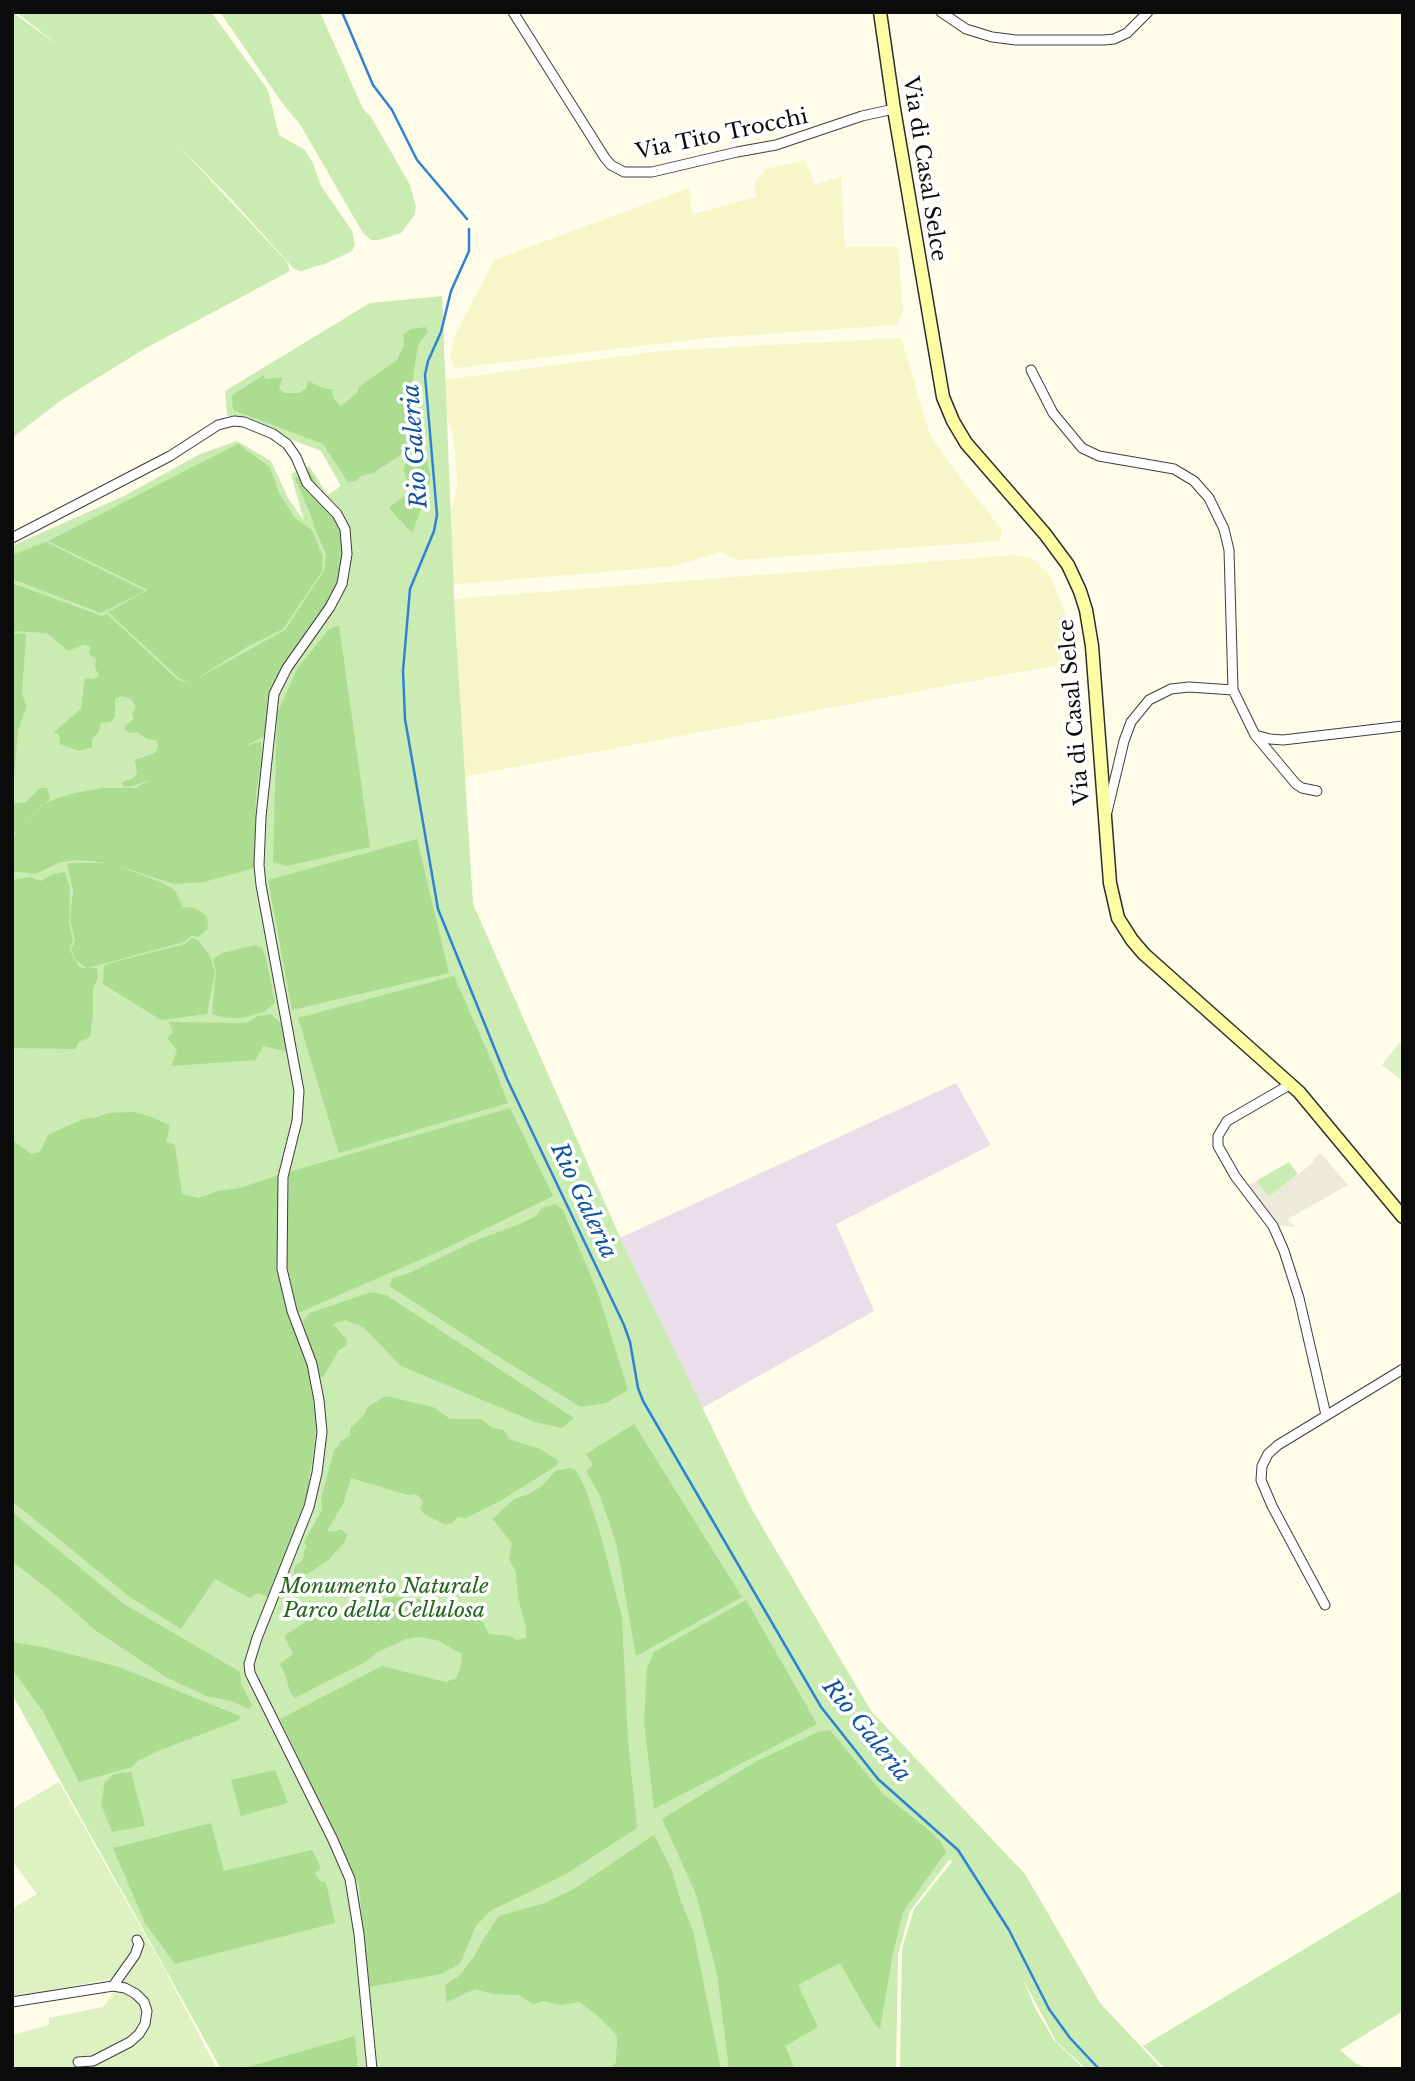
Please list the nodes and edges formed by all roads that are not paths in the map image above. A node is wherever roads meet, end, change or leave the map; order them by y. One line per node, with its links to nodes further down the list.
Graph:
1 (513, 12): 5 (street, Via Tito Trocchi)
2 (880, 12): 5 (main road, Via di Casal Selce)
3 (941, 12): 4 (street)
4 (1148, 12)
5 (894, 109): 12 (main road, Via di Casal Selce)
6 (1031, 370): 8 (street)
7 (12, 538): 22 (street)
8 (1233, 690): 10 (street); 12 (street)
9 (1403, 726): 10 (street)
10 (1255, 735): 11 (street)
11 (1317, 791)
12 (1105, 824): 13 (main road, Via di Casal Selce)
13 (1290, 1084): 14 (main road, Via di Casal Selce); 16 (street)
14 (1403, 1217)
15 (1403, 1369): 16 (street)
16 (1326, 1415): 17 (street)
17 (1325, 1605)
18 (137, 1940): 19 (street)
19 (113, 1986): 20 (street); 21 (street)
20 (12, 2002)
21 (78, 2062)
22 (372, 2069)

